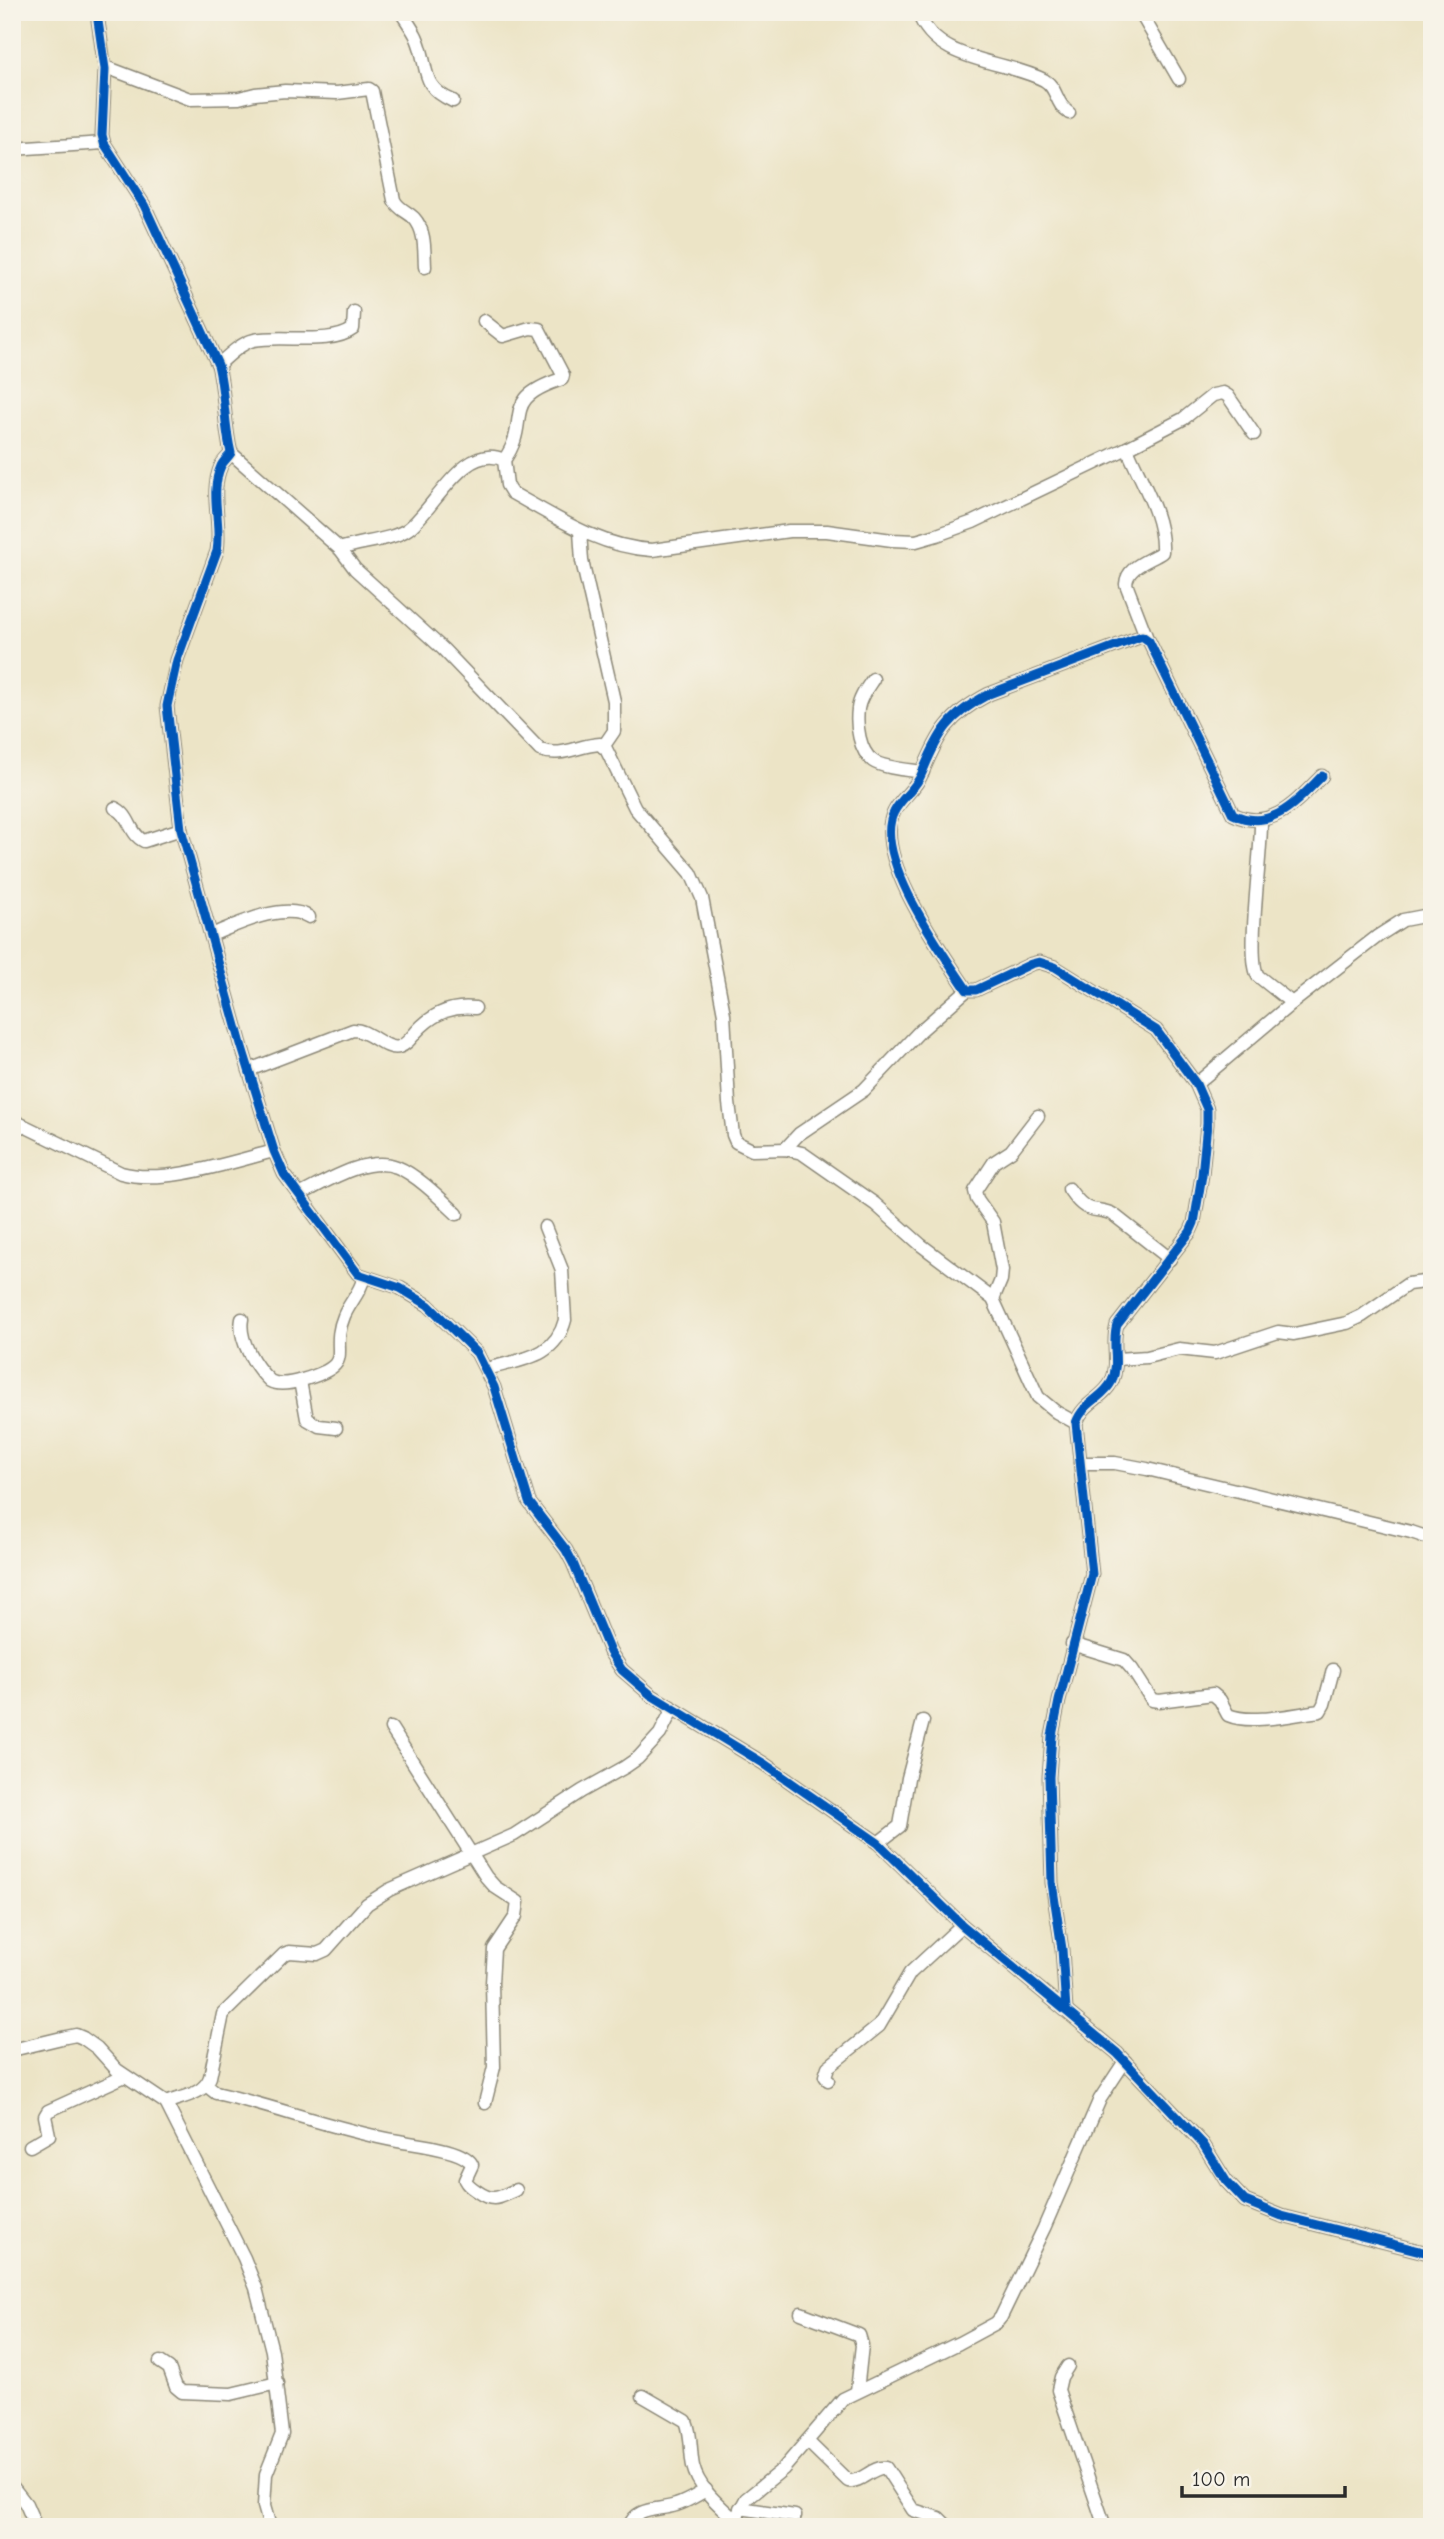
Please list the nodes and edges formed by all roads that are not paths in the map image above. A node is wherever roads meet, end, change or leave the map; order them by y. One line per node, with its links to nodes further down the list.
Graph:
1 (100, 12): 5 (street)
2 (401, 12): 7 (street)
3 (918, 12): 8 (street)
4 (1140, 12): 6 (street)
5 (105, 69): 9 (street); 11 (street)
6 (1179, 79)
7 (453, 102)
8 (1069, 113)
9 (104, 143): 10 (street); 14 (street)
10 (12, 149)
11 (425, 267)
12 (354, 312): 14 (street)
13 (484, 321): 18 (street)
14 (218, 365): 17 (street)
15 (1254, 434): 16 (street)
16 (1127, 448): 19 (street); 21 (street)
17 (231, 453): 20 (street); 28 (street)
18 (504, 460): 19 (street); 20 (street)
19 (580, 531): 23 (street)
20 (340, 549): 23 (street)
21 (1146, 636): 24 (street); 27 (street)
22 (873, 679): 24 (street)
23 (603, 747): 39 (street)
24 (923, 772): 32 (street)
25 (1322, 776): 27 (street)
26 (115, 808): 28 (street)
27 (1261, 821): 33 (street)
28 (181, 829): 31 (street)
29 (1429, 915): 33 (street)
30 (309, 917): 31 (street)
31 (211, 934): 35 (street)
32 (967, 990): 36 (street); 39 (street)
33 (1292, 1003): 36 (street)
34 (475, 1008): 35 (street)
35 (249, 1070): 40 (street)
36 (1196, 1084): 45 (street)
37 (1038, 1116): 48 (street)
38 (12, 1120): 40 (street)
39 (785, 1149): 48 (street)
40 (274, 1151): 42 (street)
41 (1069, 1189): 45 (street)
42 (299, 1195): 43 (street); 46 (street)
43 (457, 1214)
44 (545, 1227): 51 (street)
45 (1170, 1259): 50 (street)
46 (364, 1277): 51 (street); 52 (street)
47 (1432, 1282): 50 (street)
48 (993, 1299): 53 (street)
49 (242, 1319): 52 (street)
50 (1117, 1359): 53 (street)
51 (487, 1369): 59 (street)
52 (300, 1381): 54 (street)
53 (1076, 1423): 55 (street)
54 (336, 1429)
55 (1080, 1463): 56 (street); 57 (street)
56 (1432, 1539)
57 (1072, 1644): 58 (street); 65 (street)
58 (1333, 1670)
59 (673, 1708): 62 (street); 63 (street)
60 (923, 1721): 62 (street)
61 (391, 1728): 63 (street)
62 (878, 1843): 64 (street)
63 (469, 1854): 70 (street); 72 (street)
64 (962, 1925): 65 (street); 69 (street)
65 (1066, 2010): 67 (street)
66 (12, 2050): 68 (street)
67 (1125, 2061): 75 (street); 80 (street)
68 (125, 2076): 71 (street); 73 (street)
69 (828, 2080)
70 (207, 2086): 71 (street); 74 (street)
71 (166, 2103): 79 (street)
72 (485, 2103)
73 (30, 2146)
74 (516, 2190)
75 (1432, 2254)
76 (801, 2313): 80 (street)
77 (160, 2362): 79 (street)
78 (1068, 2366): 91 (street)
79 (277, 2383): 88 (street)
80 (857, 2391): 82 (street)
81 (643, 2396): 84 (street)
82 (807, 2441): 86 (street); 90 (street)
83 (12, 2486): 87 (street)
84 (706, 2490): 86 (street); 89 (street)
85 (795, 2516): 86 (street)
86 (735, 2518)
87 (36, 2527)
88 (270, 2527)
89 (629, 2527)
90 (948, 2527)
91 (1105, 2527)

